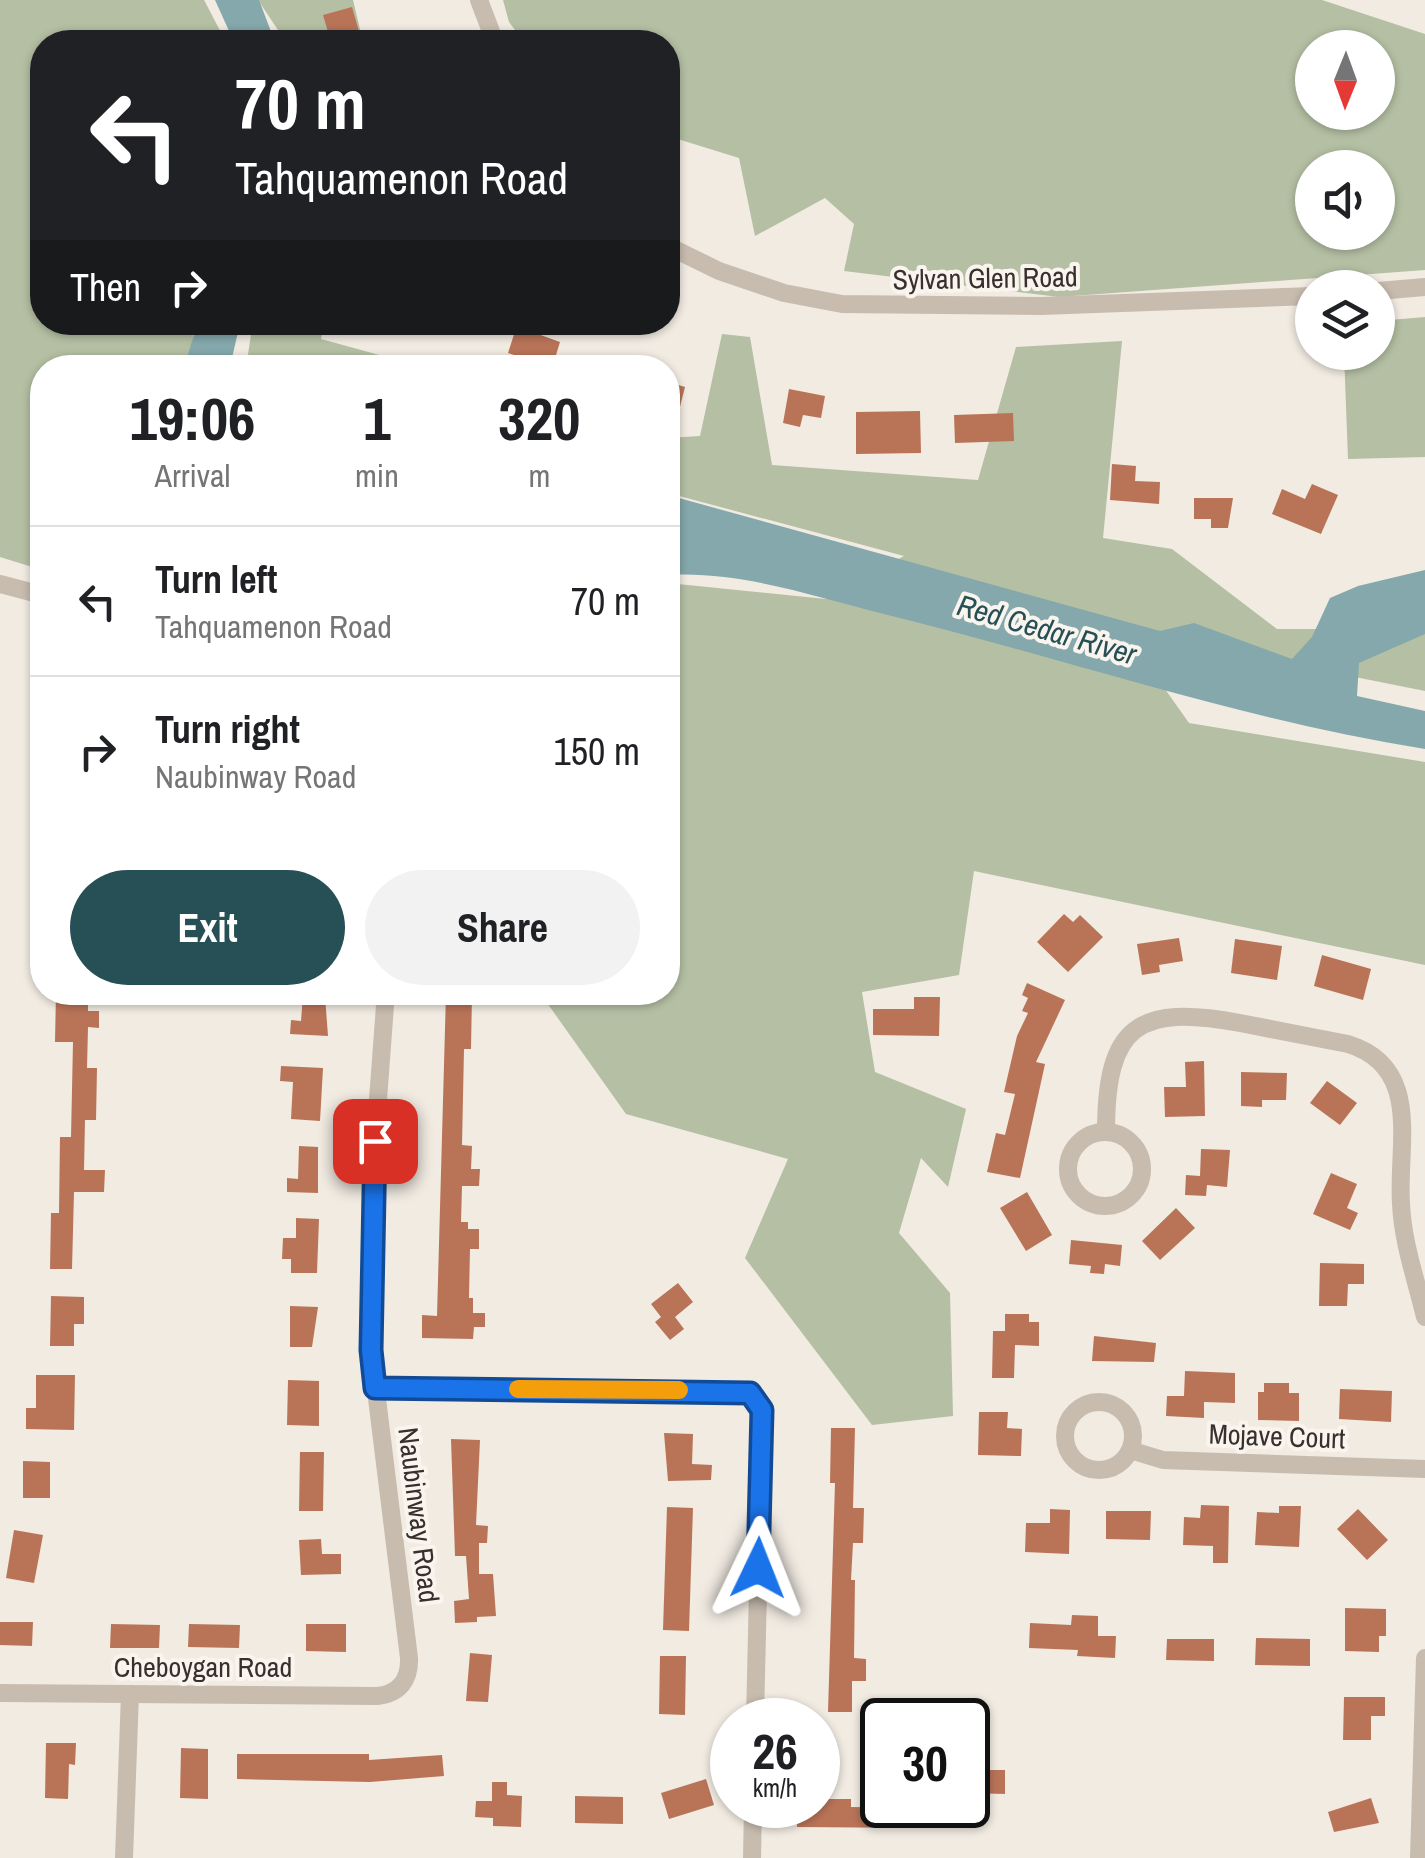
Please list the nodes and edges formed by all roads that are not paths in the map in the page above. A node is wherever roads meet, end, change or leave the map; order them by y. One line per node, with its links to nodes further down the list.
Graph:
1 (479, 0): 2 (street)
2 (490, 30)
3 (680, 252): 6 (street, Sylvan Glen Road)
4 (1425, 288): 5 (street)
5 (1395, 290)
6 (1295, 297)
7 (0, 584): 8 (street)
8 (30, 592)
9 (385, 1005): 12 (street, Naubinway Road)
10 (1106, 1132): 10 (street); 11 (street)
11 (1425, 1318)
12 (375, 1388): 16 (street, Naubinway Road); 19 (street)
13 (1130, 1450): 14 (street, Mojave Court)
14 (1425, 1468)
15 (1425, 1658): 23 (street)
16 (403, 1684): 18 (street, Cheboygan Road)
17 (0, 1693): 18 (street, Cheboygan Road)
18 (130, 1694): 21 (street)
19 (756, 1698)
20 (753, 1828): 22 (street)
21 (124, 1858)
22 (752, 1858)
23 (1419, 1858)

